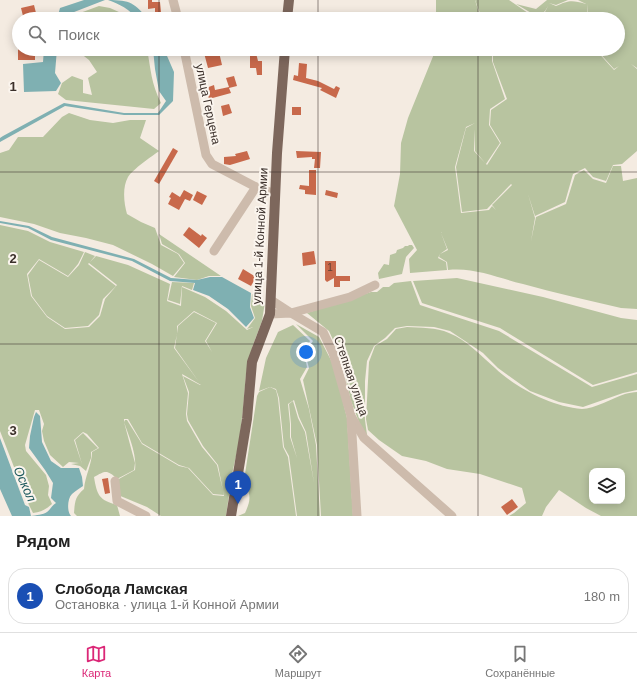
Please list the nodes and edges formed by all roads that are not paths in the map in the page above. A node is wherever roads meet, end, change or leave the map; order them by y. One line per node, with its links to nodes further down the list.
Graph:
1 (173, 0): 3 (street)
2 (289, 0): 4 (main road)
3 (176, 12)
4 (288, 12)
5 (185, 56): 7 (street, улица Герцена)
6 (284, 56): 8 (main road, улица 1-й Конной Армии)
7 (256, 187): 8 (street, улица Герцена); 9 (street)
8 (276, 194): 11 (main road, улица 1-й Конной Армии)
9 (214, 250)
10 (375, 285): 12 (street)
11 (271, 300): 12 (street, Степная улица); 13 (main road, улица 1-й Конной Армии)
12 (291, 313): 13 (street); 14 (street, Степная улица)
13 (270, 314): 17 (main road, улица 1-й Конной Армии)
14 (351, 416): 18 (street); 19 (street, Степная улица)
15 (115, 481): 16 (street)
16 (146, 516)
17 (231, 516)
18 (357, 516)
19 (452, 516)

